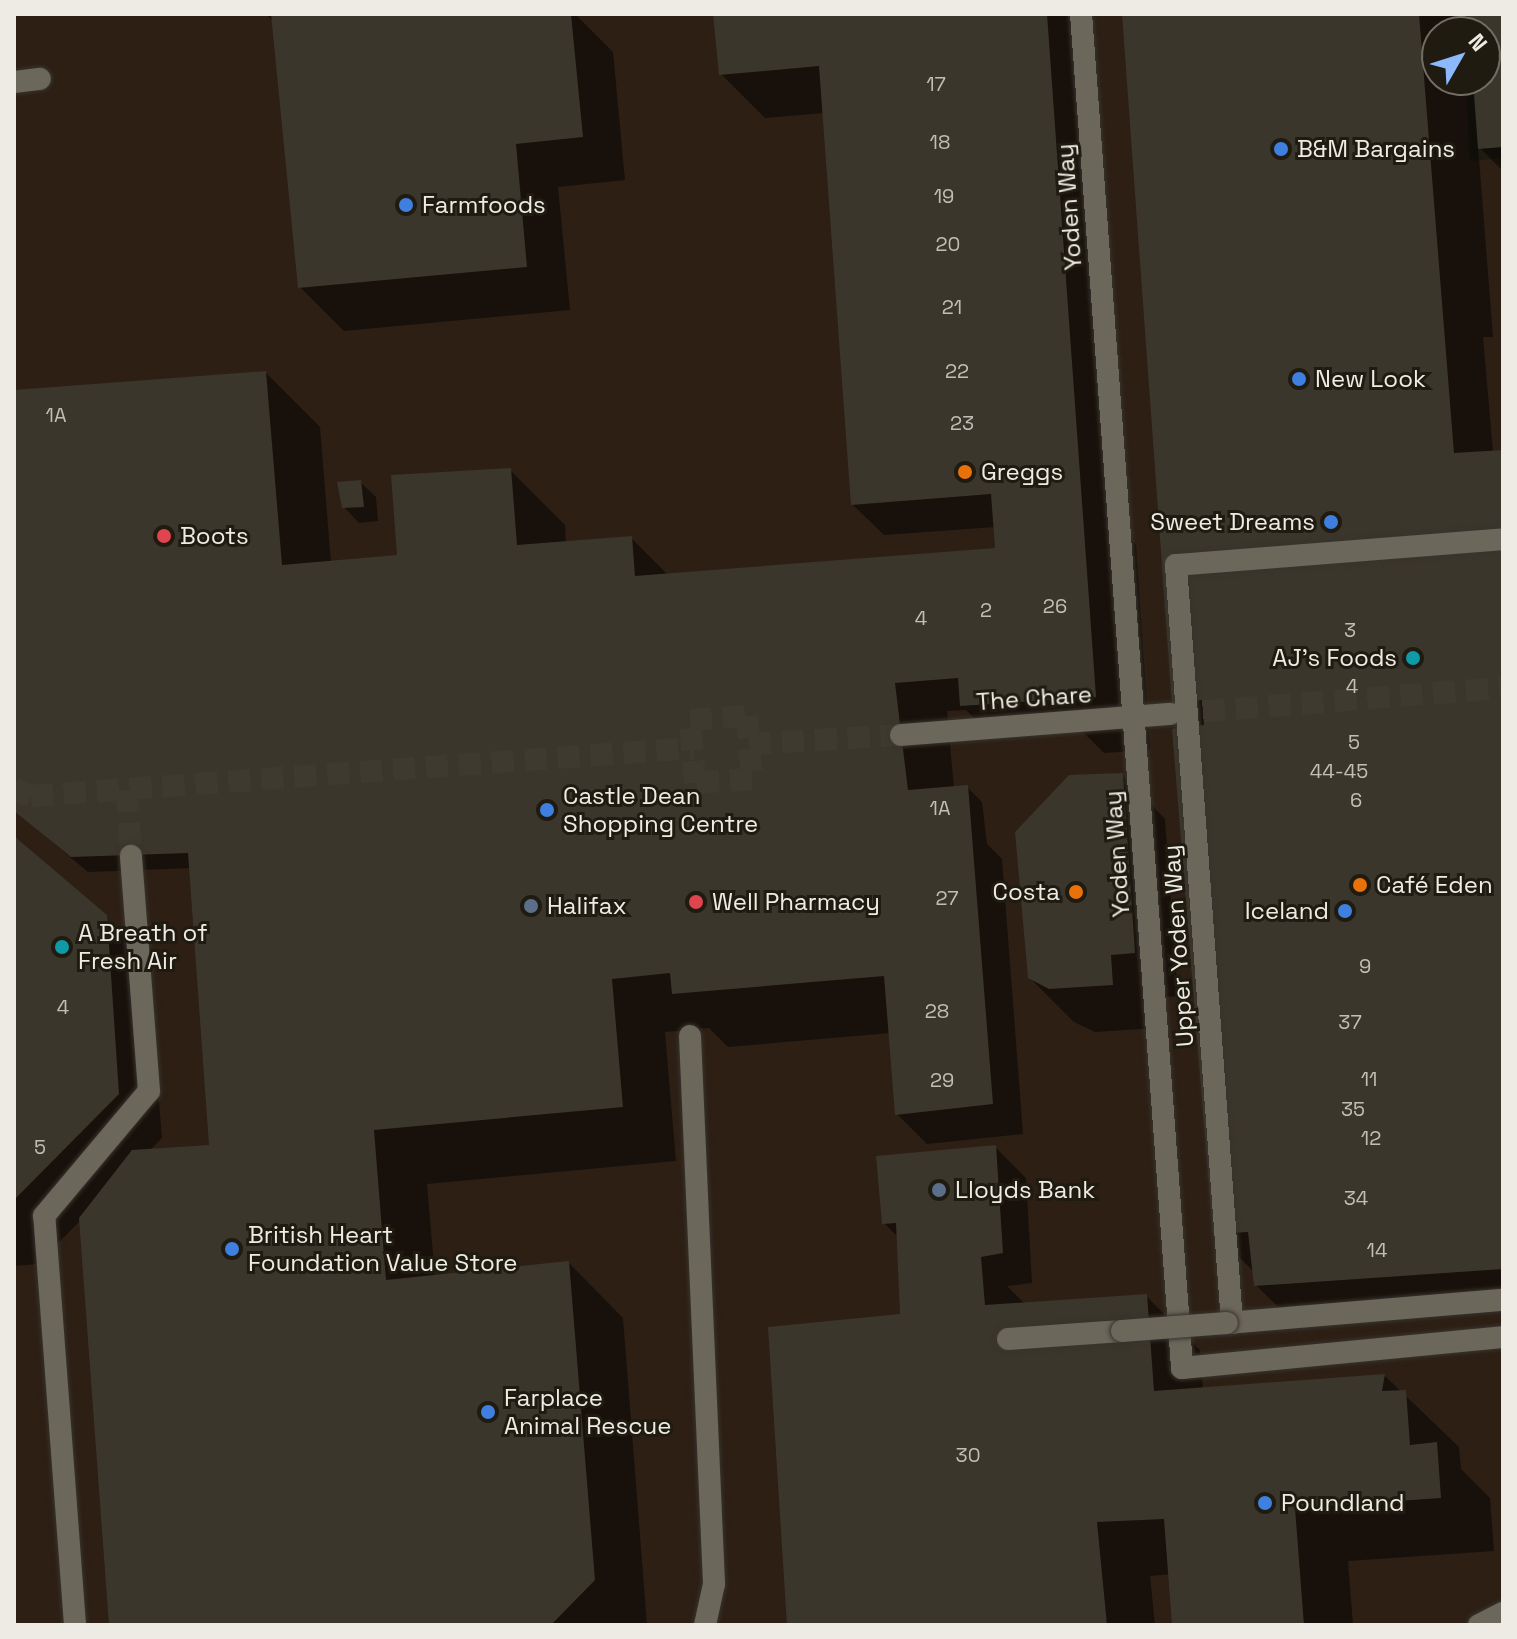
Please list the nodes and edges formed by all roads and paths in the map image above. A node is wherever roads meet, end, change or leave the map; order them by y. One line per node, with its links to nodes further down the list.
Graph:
1 (1081, 14): 6 (street, Yoden Way)
2 (40, 79): 3 (street)
3 (14, 82)
4 (1503, 539): 11 (street, Upper Yoden Way)
5 (1170, 714): 6 (street, The Chare)
6 (1133, 717): 7 (street, The Chare); 12 (street, Yoden Way)
7 (901, 735)
8 (131, 856): 15 (street)
9 (690, 1036): 16 (street)
10 (1503, 1300): 11 (street)
11 (1230, 1323): 13 (street, bridge)
12 (1503, 1337)
13 (1008, 1339)
14 (1503, 1613): 17 (street)
15 (75, 1625)
16 (705, 1625)
17 (1479, 1625)

